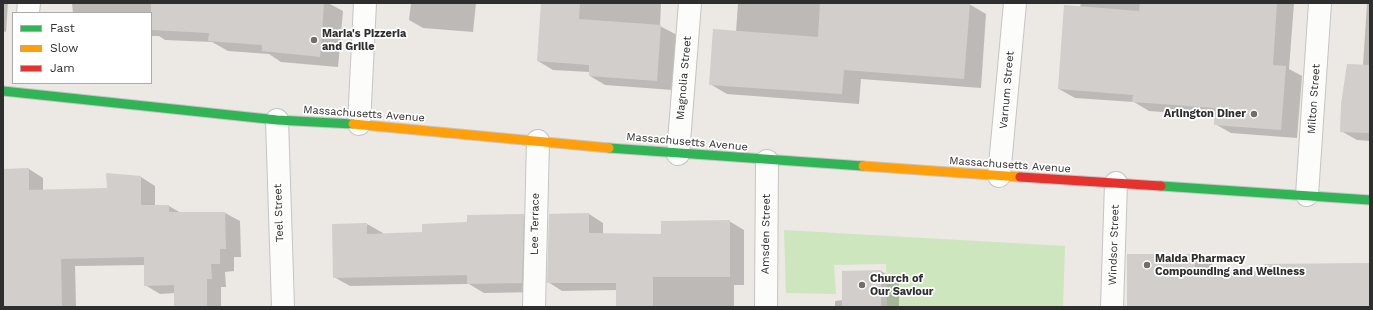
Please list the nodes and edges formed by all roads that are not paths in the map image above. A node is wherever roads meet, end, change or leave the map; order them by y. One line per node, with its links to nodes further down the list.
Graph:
1 (365, 3): 7 (street)
2 (690, 3): 9 (street, Magnolia Street)
3 (1015, 3): 11 (street, Varnum Street)
4 (1320, 3): 13 (street, Milton Street)
5 (14, 89): 6 (highway, Massachusetts Avenue)
6 (276, 120): 7 (highway, Massachusetts Avenue); 15 (street, Teel Street)
7 (359, 124): 8 (highway, Massachusetts Avenue)
8 (538, 141): 9 (highway, Massachusetts Avenue); 16 (street, Lee Terrace)
9 (678, 154): 10 (highway, Massachusetts Avenue)
10 (767, 161): 11 (highway, Massachusetts Avenue); 17 (street, Amsden Street)
11 (998, 176): 12 (highway, Massachusetts Avenue)
12 (1116, 183): 13 (highway, Massachusetts Avenue); 18 (street, Windsor Street)
13 (1307, 195): 14 (highway, Massachusetts Avenue)
14 (1370, 200)
15 (283, 307)
16 (534, 307)
17 (766, 307)
18 (1112, 307)

